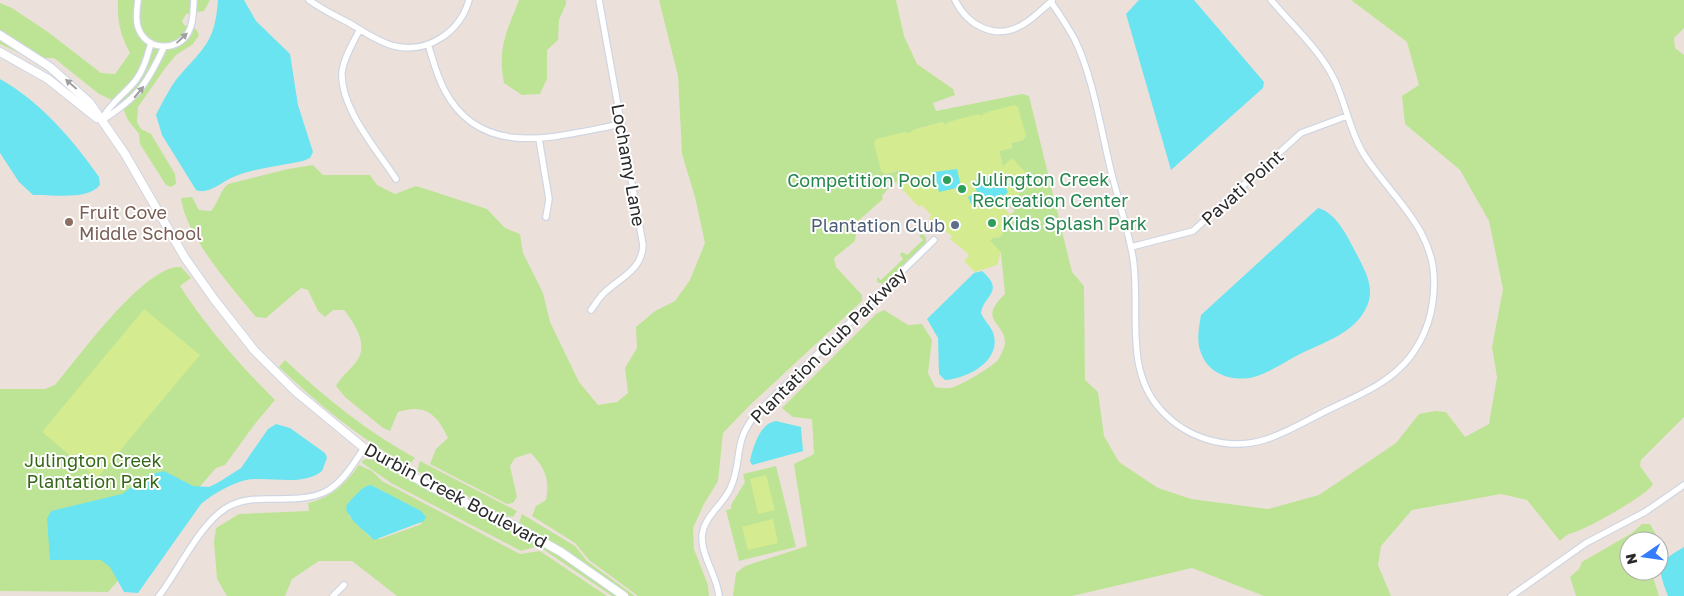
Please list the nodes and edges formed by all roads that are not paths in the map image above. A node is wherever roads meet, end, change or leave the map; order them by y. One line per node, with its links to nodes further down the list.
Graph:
1 (138, 0): 11 (street)
2 (194, 0): 13 (street, one-way to 2)
3 (309, 0): 9 (street)
4 (469, 0): 12 (street)
5 (599, 0): 17 (street, Lochamy Lane)
6 (955, 0): 8 (street)
7 (1271, 0): 15 (street)
8 (1052, 1): 22 (street)
9 (360, 29): 12 (street); 19 (street)
10 (0, 35): 16 (street, Durbin Creek Boulevard, one-way to 10)
11 (150, 43): 13 (street); 16 (street)
12 (428, 44): 18 (street)
13 (164, 47): 16 (street, one-way to 13)
14 (0, 52): 16 (street, Durbin Creek Boulevard)
15 (1347, 116): 22 (street, Pavati Point); 22 (street)
16 (101, 121): 24 (street, Durbin Creek Boulevard)
17 (622, 124): 18 (street); 23 (street, Lochamy Lane)
18 (540, 139): 20 (street)
19 (396, 179)
20 (546, 217)
21 (934, 240): 30 (street, Plantation Club Parkway)
22 (1131, 248)
23 (591, 310)
24 (364, 448): 27 (street); 29 (street, Durbin Creek Boulevard)
25 (1684, 486): 31 (street)
26 (344, 585): 28 (street)
27 (159, 596)
28 (333, 596)
29 (624, 596)
30 (719, 596)
31 (1512, 596)

